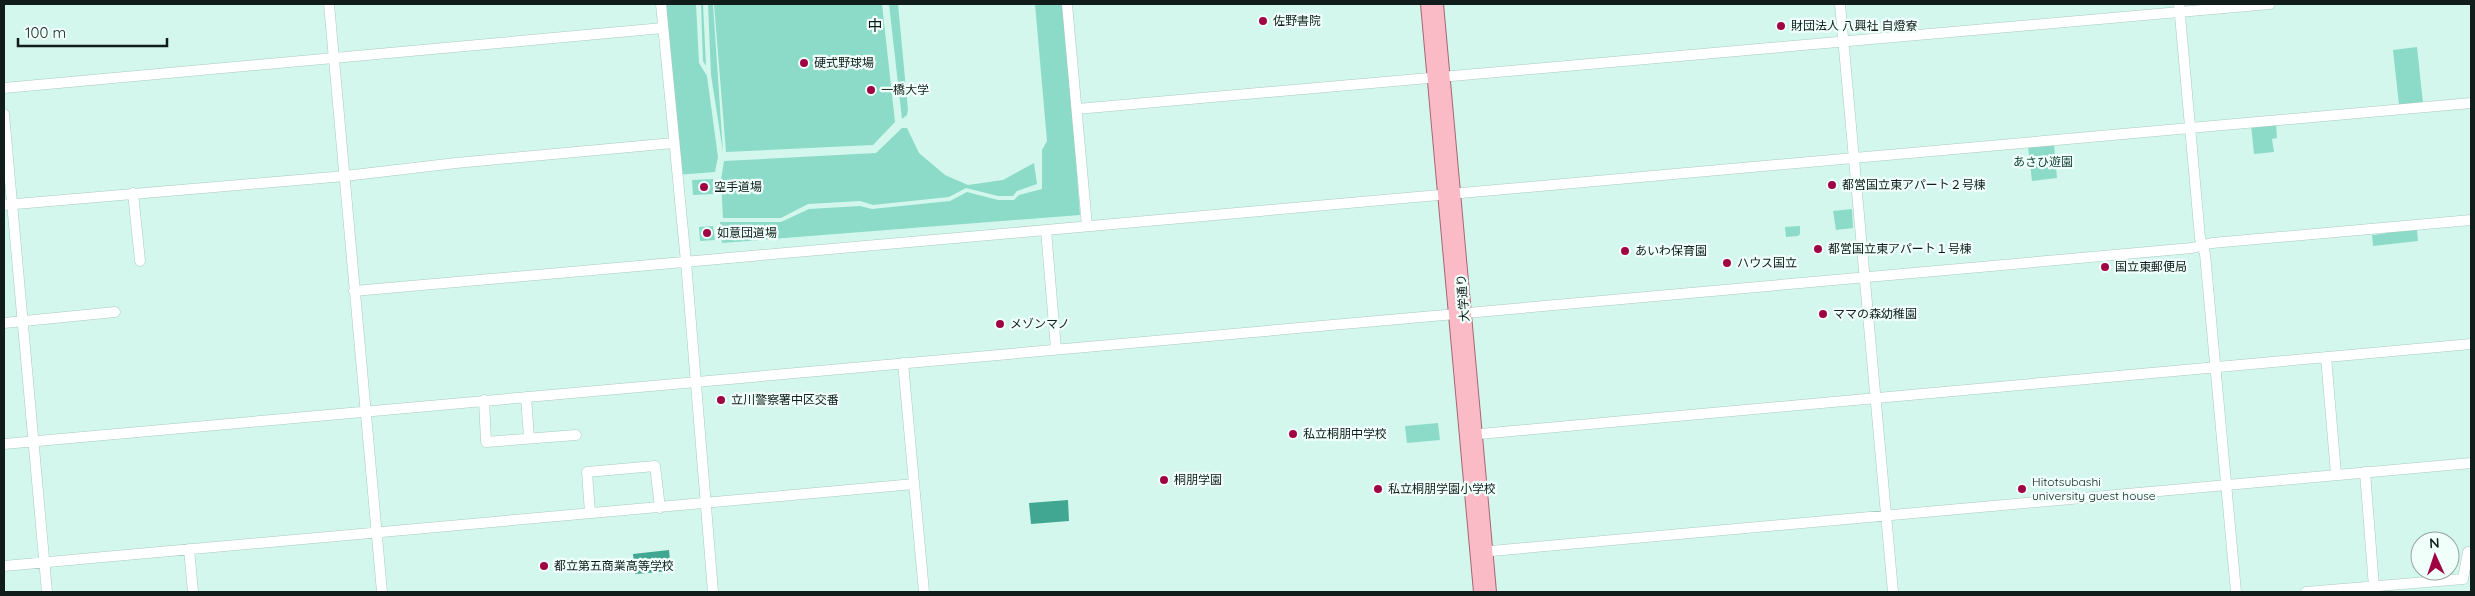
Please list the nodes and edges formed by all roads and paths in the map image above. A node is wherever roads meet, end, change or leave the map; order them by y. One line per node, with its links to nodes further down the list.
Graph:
1 (329, 4): 11 (street)
2 (661, 4): 9 (street)
3 (1067, 4): 15 (street)
4 (1427, 4): 12 (main road, 大学通り)
5 (1437, 4): 12 (main road, 大学通り)
6 (1840, 4): 10 (street)
7 (2270, 4): 8 (street)
8 (2180, 8): 10 (street); 17 (street)
9 (663, 28): 11 (street); 18 (street)
10 (1844, 42): 12 (street); 19 (street)
11 (334, 59): 13 (street); 20 (street)
12 (1438, 79): 15 (street); 22 (main road, 大学通り)
13 (4, 88)
14 (2471, 104): 17 (street)
15 (1077, 109): 25 (street)
16 (4, 114): 23 (street)
17 (2191, 128): 19 (street); 27 (street)
18 (673, 142): 20 (street); 29 (street)
19 (1854, 158): 22 (street); 30 (street)
20 (345, 176): 21 (street); 31 (street)
21 (133, 193): 23 (street); 28 (street)
22 (1449, 194): 25 (street); 33 (main road, 大学通り)
23 (8, 205): 34 (street)
24 (2471, 220): 27 (street)
25 (1087, 226): 26 (street)
26 (1046, 230): 29 (street); 37 (street)
27 (2201, 245): 30 (street); 40 (street)
28 (140, 261)
29 (686, 262): 31 (street); 41 (street)
30 (1866, 277): 33 (street); 43 (street)
31 (354, 291): 45 (street)
32 (115, 312): 34 (street)
33 (1460, 315): 37 (street); 47 (main road, 大学通り)
34 (22, 321): 35 (street); 49 (street)
35 (4, 323)
36 (2471, 344): 38 (street)
37 (1056, 349): 39 (street)
38 (2326, 357): 40 (street); 53 (street)
39 (903, 363): 41 (street); 55 (street)
40 (2216, 367): 43 (street); 54 (street)
41 (697, 382): 42 (street); 56 (street)
42 (526, 397): 44 (street); 48 (street)
43 (1875, 398): 47 (street); 59 (street)
44 (484, 400): 45 (street); 48 (street)
45 (365, 412): 49 (street); 60 (street)
46 (576, 434): 48 (street)
47 (1471, 435): 62 (main road, 大学通り)
48 (529, 438)
49 (33, 442): 50 (street); 64 (street)
50 (4, 444)
51 (2471, 462): 52 (street)
52 (2365, 472): 53 (street); 66 (street)
53 (2336, 474): 54 (street)
54 (2227, 483): 59 (street); 75 (street)
55 (914, 484): 56 (street); 71 (street)
56 (706, 503): 57 (street); 70 (street)
57 (660, 508): 58 (street); 58 (street)
58 (590, 513): 60 (street)
59 (1886, 514): 62 (street); 74 (street)
60 (376, 532): 61 (street); 69 (street)
61 (189, 549): 64 (street); 68 (street)
62 (1482, 551): 72 (main road, 大学通り); 73 (main road, 大学通り)
63 (2471, 553): 66 (street)
64 (44, 562): 65 (street); 67 (street)
65 (4, 566)
66 (2374, 587): 76 (street); 77 (street)
67 (47, 592)
68 (193, 592)
69 (382, 592)
70 (713, 592)
71 (924, 592)
72 (1480, 592)
73 (1490, 592)
74 (1893, 592)
75 (2236, 592)
76 (2306, 592)
77 (2394, 592)

